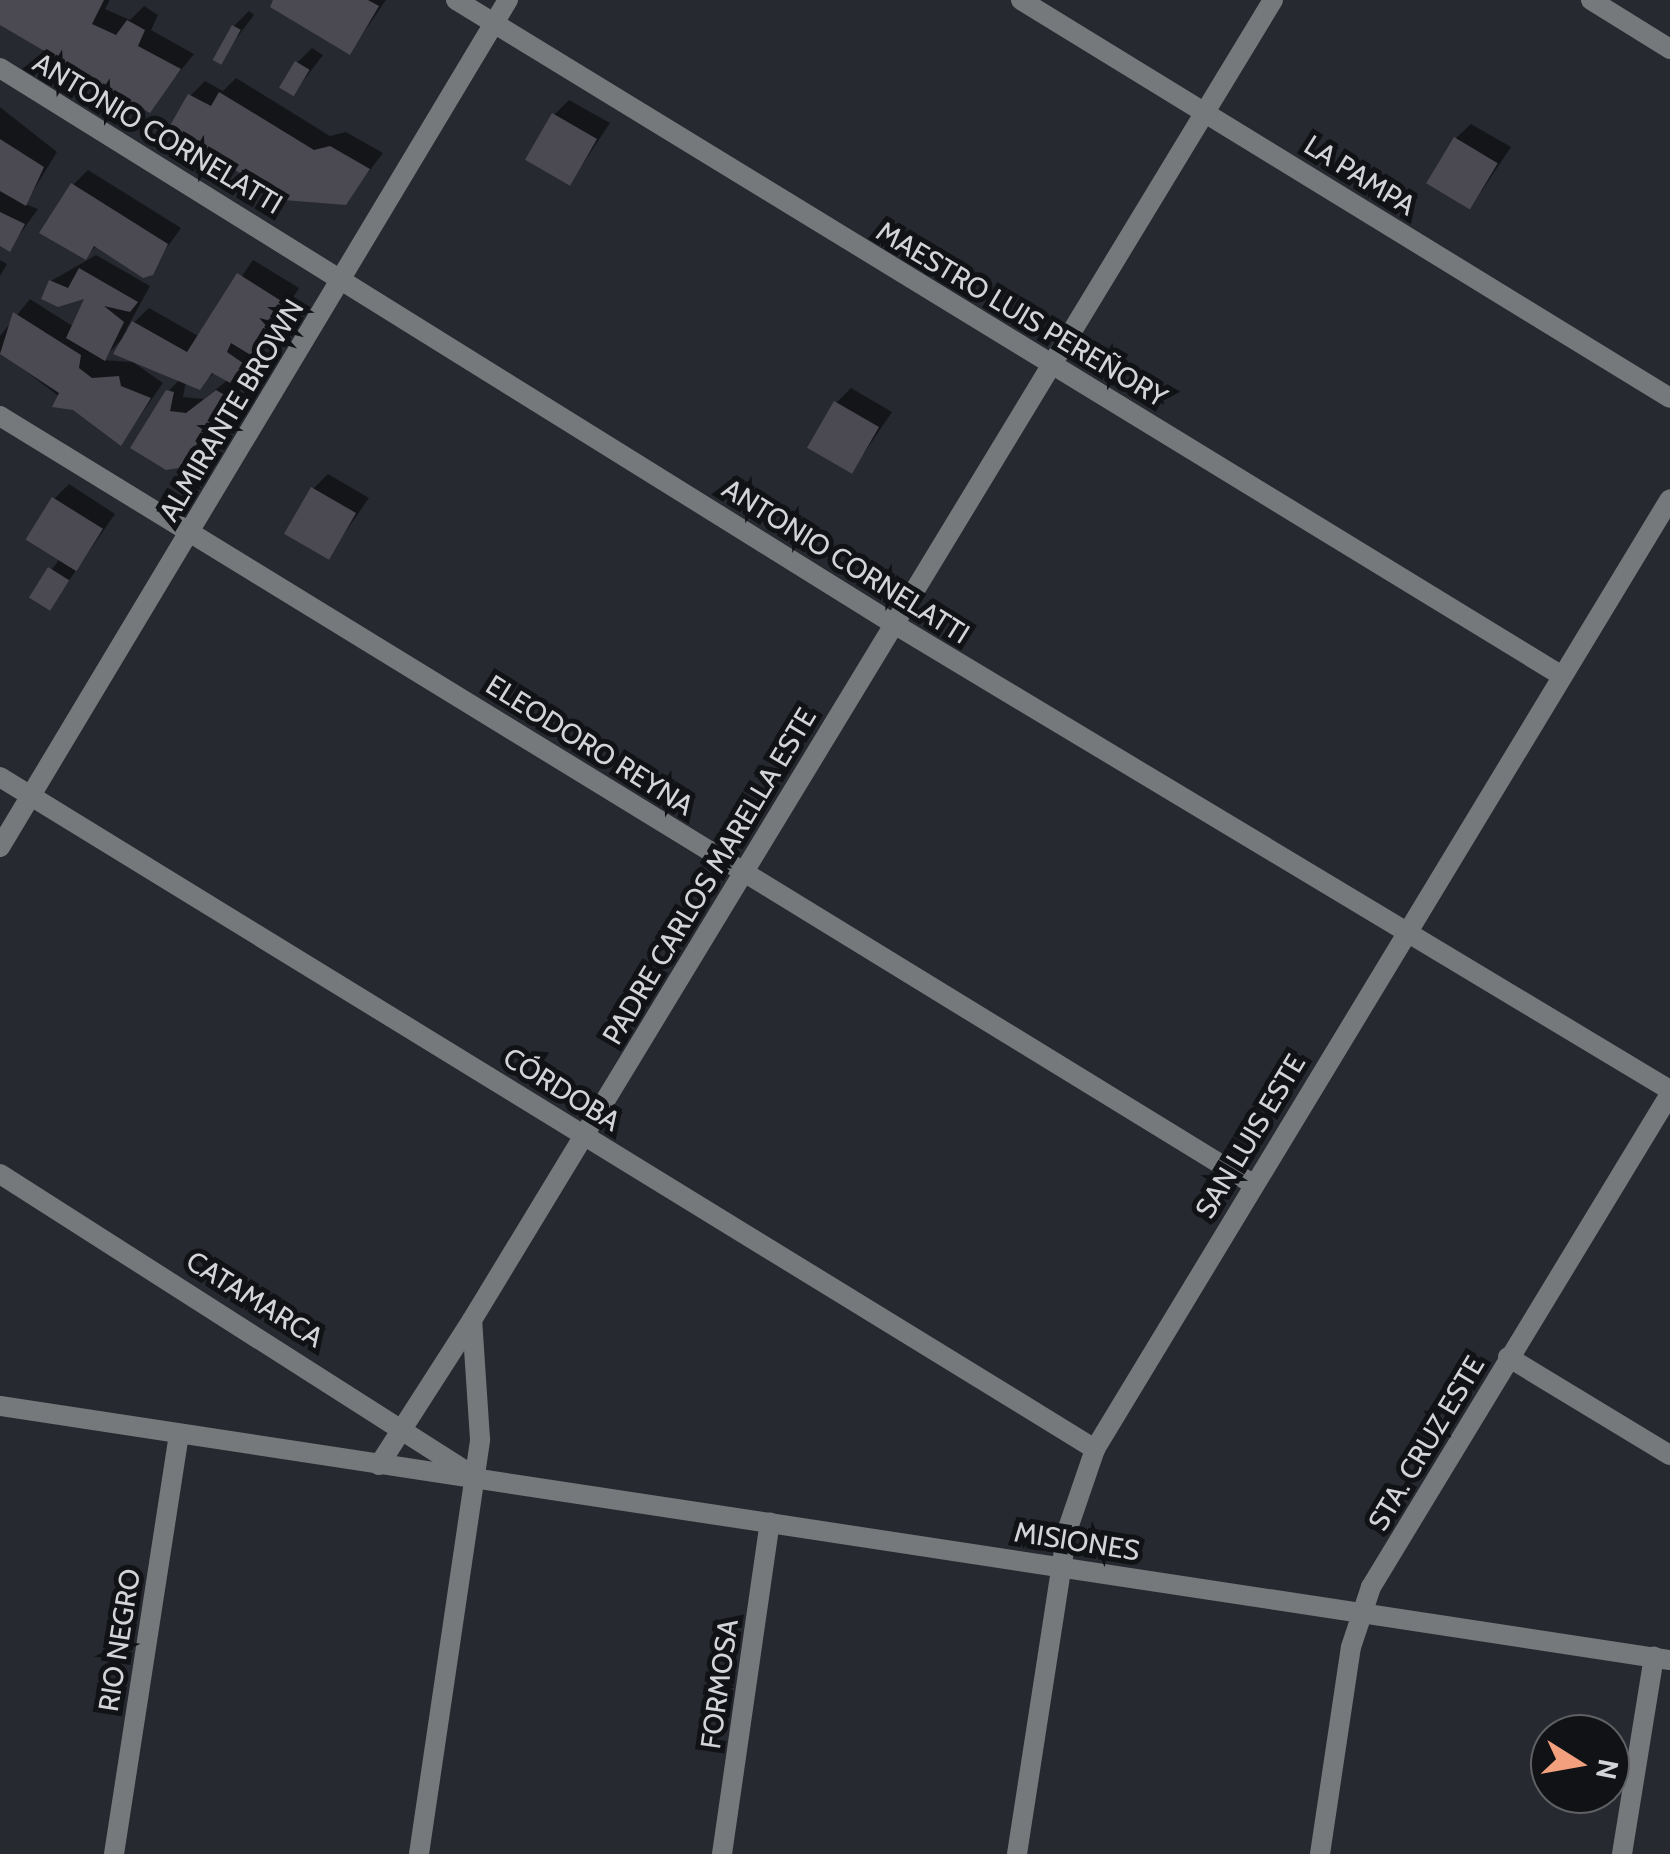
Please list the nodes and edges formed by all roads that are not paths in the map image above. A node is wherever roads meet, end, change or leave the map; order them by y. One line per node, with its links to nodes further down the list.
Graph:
1 (456, 0): 6 (street, MAESTRO LUIS PEREÑORY)
2 (508, 0): 6 (street, ALMIRANTE BROWN)
3 (1021, 0): 9 (street, LA PAMPA)
4 (1273, 0): 9 (street, PADRE CARLOS MARELLA ESTE)
5 (1591, 0): 7 (street)
6 (494, 24): 10 (street, ALMIRANTE BROWN); 11 (street, MAESTRO LUIS PEREÑORY)
7 (1670, 48)
8 (0, 68): 10 (street, ANTONIO CORNELATTI)
9 (1204, 112): 11 (street, PADRE CARLOS MARELLA ESTE); 12 (street, LA PAMPA)
10 (342, 277): 15 (street, ALMIRANTE BROWN); 16 (street, ANTONIO CORNELATTI)
11 (1052, 364): 16 (street, PADRE CARLOS MARELLA ESTE); 17 (street, MAESTRO LUIS PEREÑORY)
12 (1670, 398)
13 (0, 416): 15 (street, ELEODORO REYNA)
14 (1670, 499): 17 (street, SAN LUIS ESTE)
15 (192, 532): 19 (street, ALMIRANTE BROWN); 21 (street, ELEODORO REYNA)
16 (894, 624): 21 (street, PADRE CARLOS MARELLA ESTE); 22 (street, ANTONIO CORNELATTI)
17 (1559, 674): 22 (street, SAN LUIS ESTE)
18 (0, 777): 19 (street, CÓRDOBA)
19 (31, 796): 20 (street, ALMIRANTE BROWN); 24 (street, CÓRDOBA)
20 (0, 847)
21 (744, 872): 24 (street, PADRE CARLOS MARELLA ESTE); 26 (street, ELEODORO REYNA)
22 (1405, 929): 23 (street, ANTONIO CORNELATTI); 26 (street, SAN LUIS ESTE)
23 (1670, 1092): 28 (street, STA. CRUZ ESTE)
24 (584, 1135): 27 (street, PADRE CARLOS MARELLA ESTE); 32 (street, CÓRDOBA)
25 (0, 1174): 30 (street, CATAMARCA)
26 (1253, 1184): 32 (street, SAN LUIS ESTE)
27 (472, 1320): 30 (street, PADRE CARLOS MARELLA ESTE); 35 (street)
28 (1508, 1358): 33 (street); 38 (street, STA. CRUZ ESTE)
29 (0, 1406): 31 (street, MISIONES)
30 (406, 1425): 34 (street, PADRE CARLOS MARELLA ESTE); 35 (street, CATAMARCA)
31 (179, 1434): 34 (street, MISIONES); 40 (street, RIO NEGRO)
32 (1096, 1449): 37 (street, SAN LUIS ESTE)
33 (1670, 1455)
34 (379, 1465): 35 (street, MISIONES)
35 (476, 1478): 36 (street, MISIONES); 41 (street)
36 (770, 1522): 37 (street, MISIONES); 42 (street, FORMOSA)
37 (1060, 1567): 38 (street, MISIONES); 43 (street, SAN LUIS ESTE)
38 (1361, 1612): 39 (street, MISIONES); 44 (street, STA. CRUZ ESTE)
39 (1662, 1658): 45 (street)
40 (114, 1854)
41 (419, 1854)
42 (722, 1854)
43 (1016, 1854)
44 (1320, 1854)
45 (1622, 1854)

